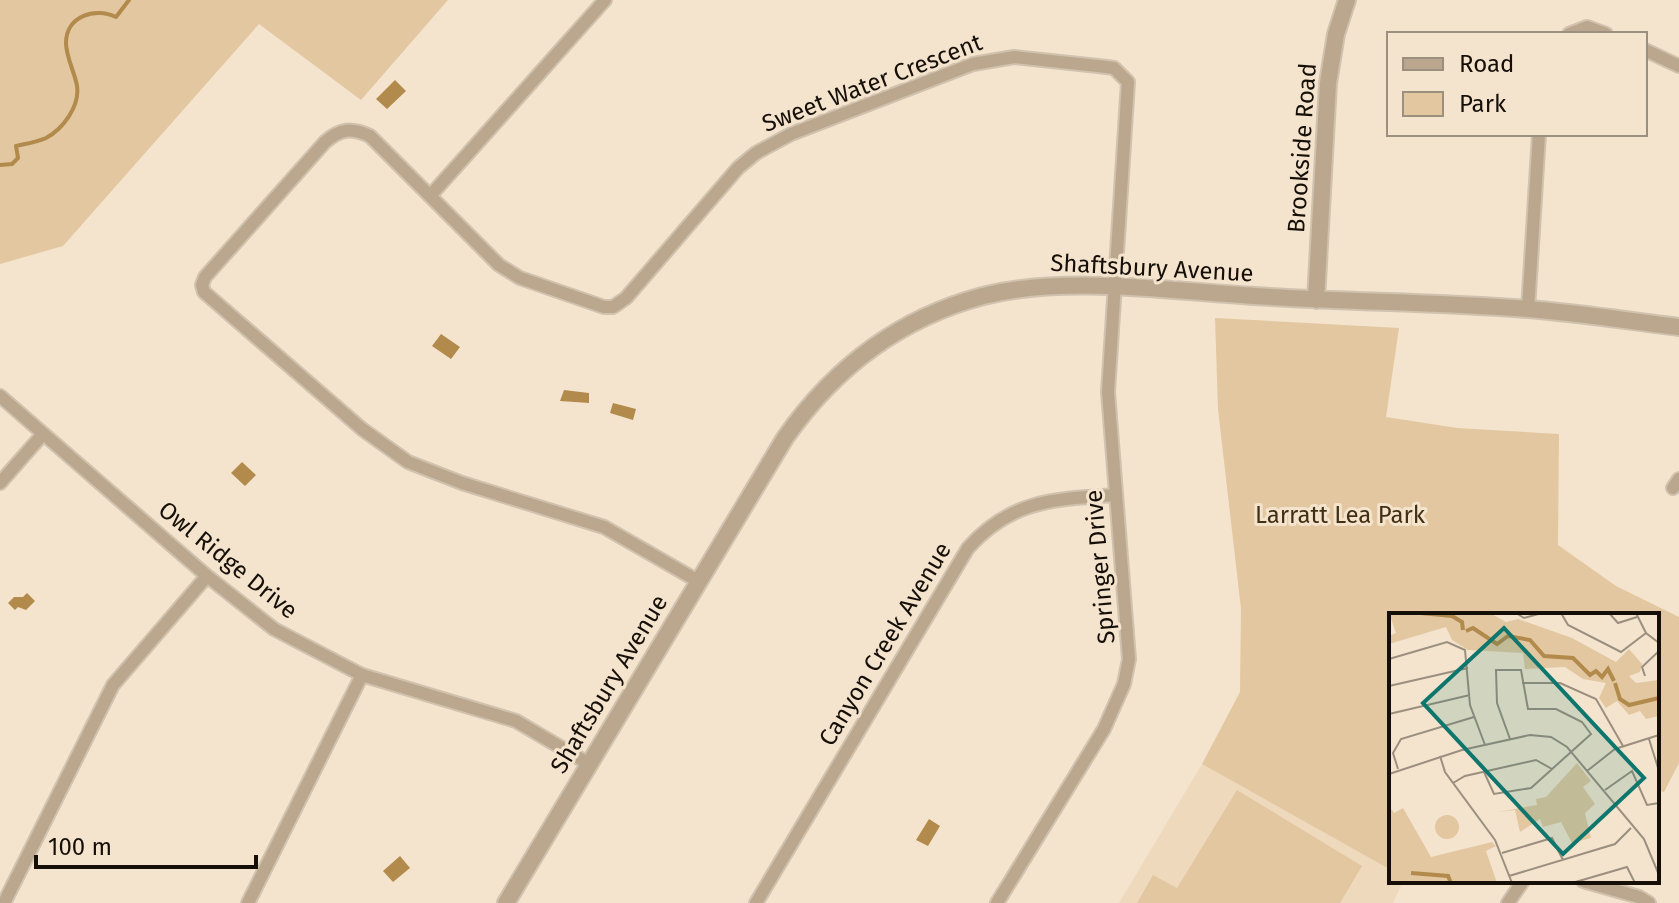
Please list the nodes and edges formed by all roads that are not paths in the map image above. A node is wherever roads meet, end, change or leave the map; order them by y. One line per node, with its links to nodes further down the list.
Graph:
1 (605, 0): 8 (street)
2 (1347, 0): 10 (street, Brookside Road)
3 (1574, 32): 4 (street)
4 (1601, 32)
5 (1647, 51): 6 (street)
6 (1679, 66)
7 (1539, 136): 11 (street)
8 (430, 196): 9 (street, Sweet Water Crescent); 18 (street, Sweet Water Crescent)
9 (1115, 288): 10 (street, Shaftsbury Avenue); 16 (street, Springer Drive); 18 (street, Shaftsbury Avenue)
10 (1316, 300): 11 (street, Shaftsbury Avenue)
11 (1528, 309): 12 (street, Shaftsbury Avenue)
12 (1679, 327)
13 (0, 396): 14 (street, Owl Ridge Drive)
14 (43, 434): 15 (street); 17 (street, Owl Ridge Drive)
15 (0, 483)
16 (1115, 495): 26 (street, Canyon Creek Avenue); 27 (street, Springer Drive)
17 (207, 576): 19 (street, Owl Ridge Drive); 23 (street)
18 (698, 581): 20 (street, Shaftsbury Avenue)
19 (362, 675): 20 (street, Owl Ridge Drive); 24 (street)
20 (589, 764): 25 (street, Shaftsbury Avenue)
21 (1522, 883): 28 (street)
22 (1590, 883): 29 (street)
23 (4, 903)
24 (248, 903)
25 (506, 903)
26 (756, 903)
27 (997, 903)
28 (1508, 903)
29 (1649, 903)

